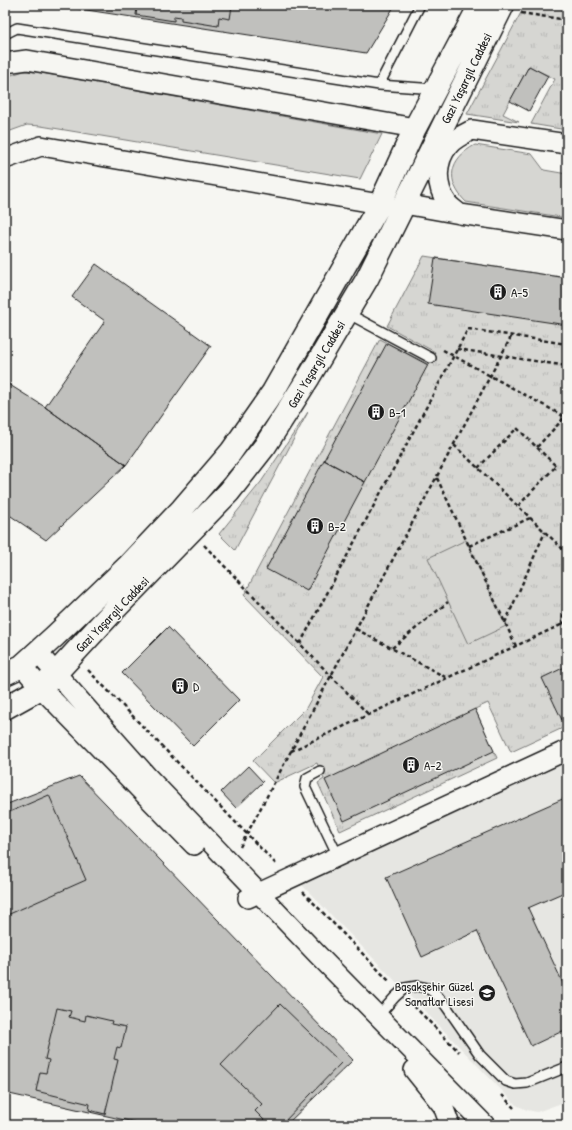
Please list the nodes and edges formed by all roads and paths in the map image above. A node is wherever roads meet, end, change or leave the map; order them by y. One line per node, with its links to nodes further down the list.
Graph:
1 (420, 5): 7 (lane)
2 (480, 5): 8 (street, Gazi Yaşargil Caddesi)
3 (513, 9): 4 (path); 9 (street, Gazi Yaşargil Caddesi)
4 (567, 20)
5 (5, 34): 7 (lane)
6 (5, 64): 10 (street)
7 (379, 85): 8 (lane)
8 (436, 88): 10 (street, Gazi Yaşargil Caddesi)
9 (442, 126): 11 (street); 15 (street, Gazi Yaşargil Caddesi)
10 (415, 128): 14 (street, Gazi Yaşargil Caddesi)
11 (472, 130): 12 (street); 16 (street)
12 (567, 144)
13 (5, 159): 14 (street)
14 (380, 204): 46 (street, Gazi Yaşargil Caddesi)
15 (404, 204): 16 (street); 18 (street, Gazi Yaşargil Caddesi)
16 (460, 214): 17 (street)
17 (567, 230)
18 (347, 313): 23 (lane); 34 (street, Gazi Yaşargil Caddesi)
19 (512, 335): 20 (path); 21 (path); 22 (path)
20 (567, 344)
21 (457, 349): 22 (path); 43 (path)
22 (501, 356): 24 (path); 25 (path)
23 (431, 358)
24 (567, 366)
25 (491, 376): 26 (path); 27 (path)
26 (566, 418): 28 (path)
27 (454, 445): 29 (path); 30 (path)
28 (537, 447): 29 (path); 31 (path)
29 (478, 468): 31 (path)
30 (437, 478): 35 (path); 42 (path)
31 (518, 506): 32 (path)
32 (530, 518): 33 (path); 35 (path)
33 (545, 532): 36 (path); 40 (path)
34 (202, 541): 43 (path); 50 (street, Gazi Yaşargil Caddesi)
35 (469, 546): 40 (path)
36 (567, 553)
37 (567, 590): 41 (path)
38 (448, 602): 45 (path)
39 (567, 622): 41 (path)
40 (505, 624): 44 (path)
41 (562, 625): 44 (path)
42 (356, 629): 45 (path); 48 (path)
43 (300, 644): 48 (path)
44 (516, 646): 49 (path)
45 (392, 648): 49 (path)
46 (21, 664): 50 (street, Gazi Yaşargil Caddesi)
47 (86, 665): 56 (path)
48 (331, 676): 52 (path); 54 (path)
49 (448, 678): 52 (path)
50 (48, 681): 51 (street, Gazi Yaşargil Caddesi); 58 (street); 60 (street)
51 (5, 708)
52 (369, 714): 54 (path)
53 (567, 750): 57 (street)
54 (291, 751): 56 (path)
55 (320, 771): 57 (lane)
56 (247, 834): 58 (path); 59 (path)
57 (338, 856): 59 (street)
58 (231, 864): 60 (street)
59 (290, 878): 60 (street); 61 (path)
60 (253, 896): 62 (street); 67 (street)
61 (400, 992): 62 (lane); 63 (path); 64 (lane)
62 (378, 1016): 68 (street)
63 (460, 1053)
64 (567, 1067)
65 (498, 1091): 66 (path)
66 (514, 1108)
67 (450, 1125)
68 (485, 1125)

